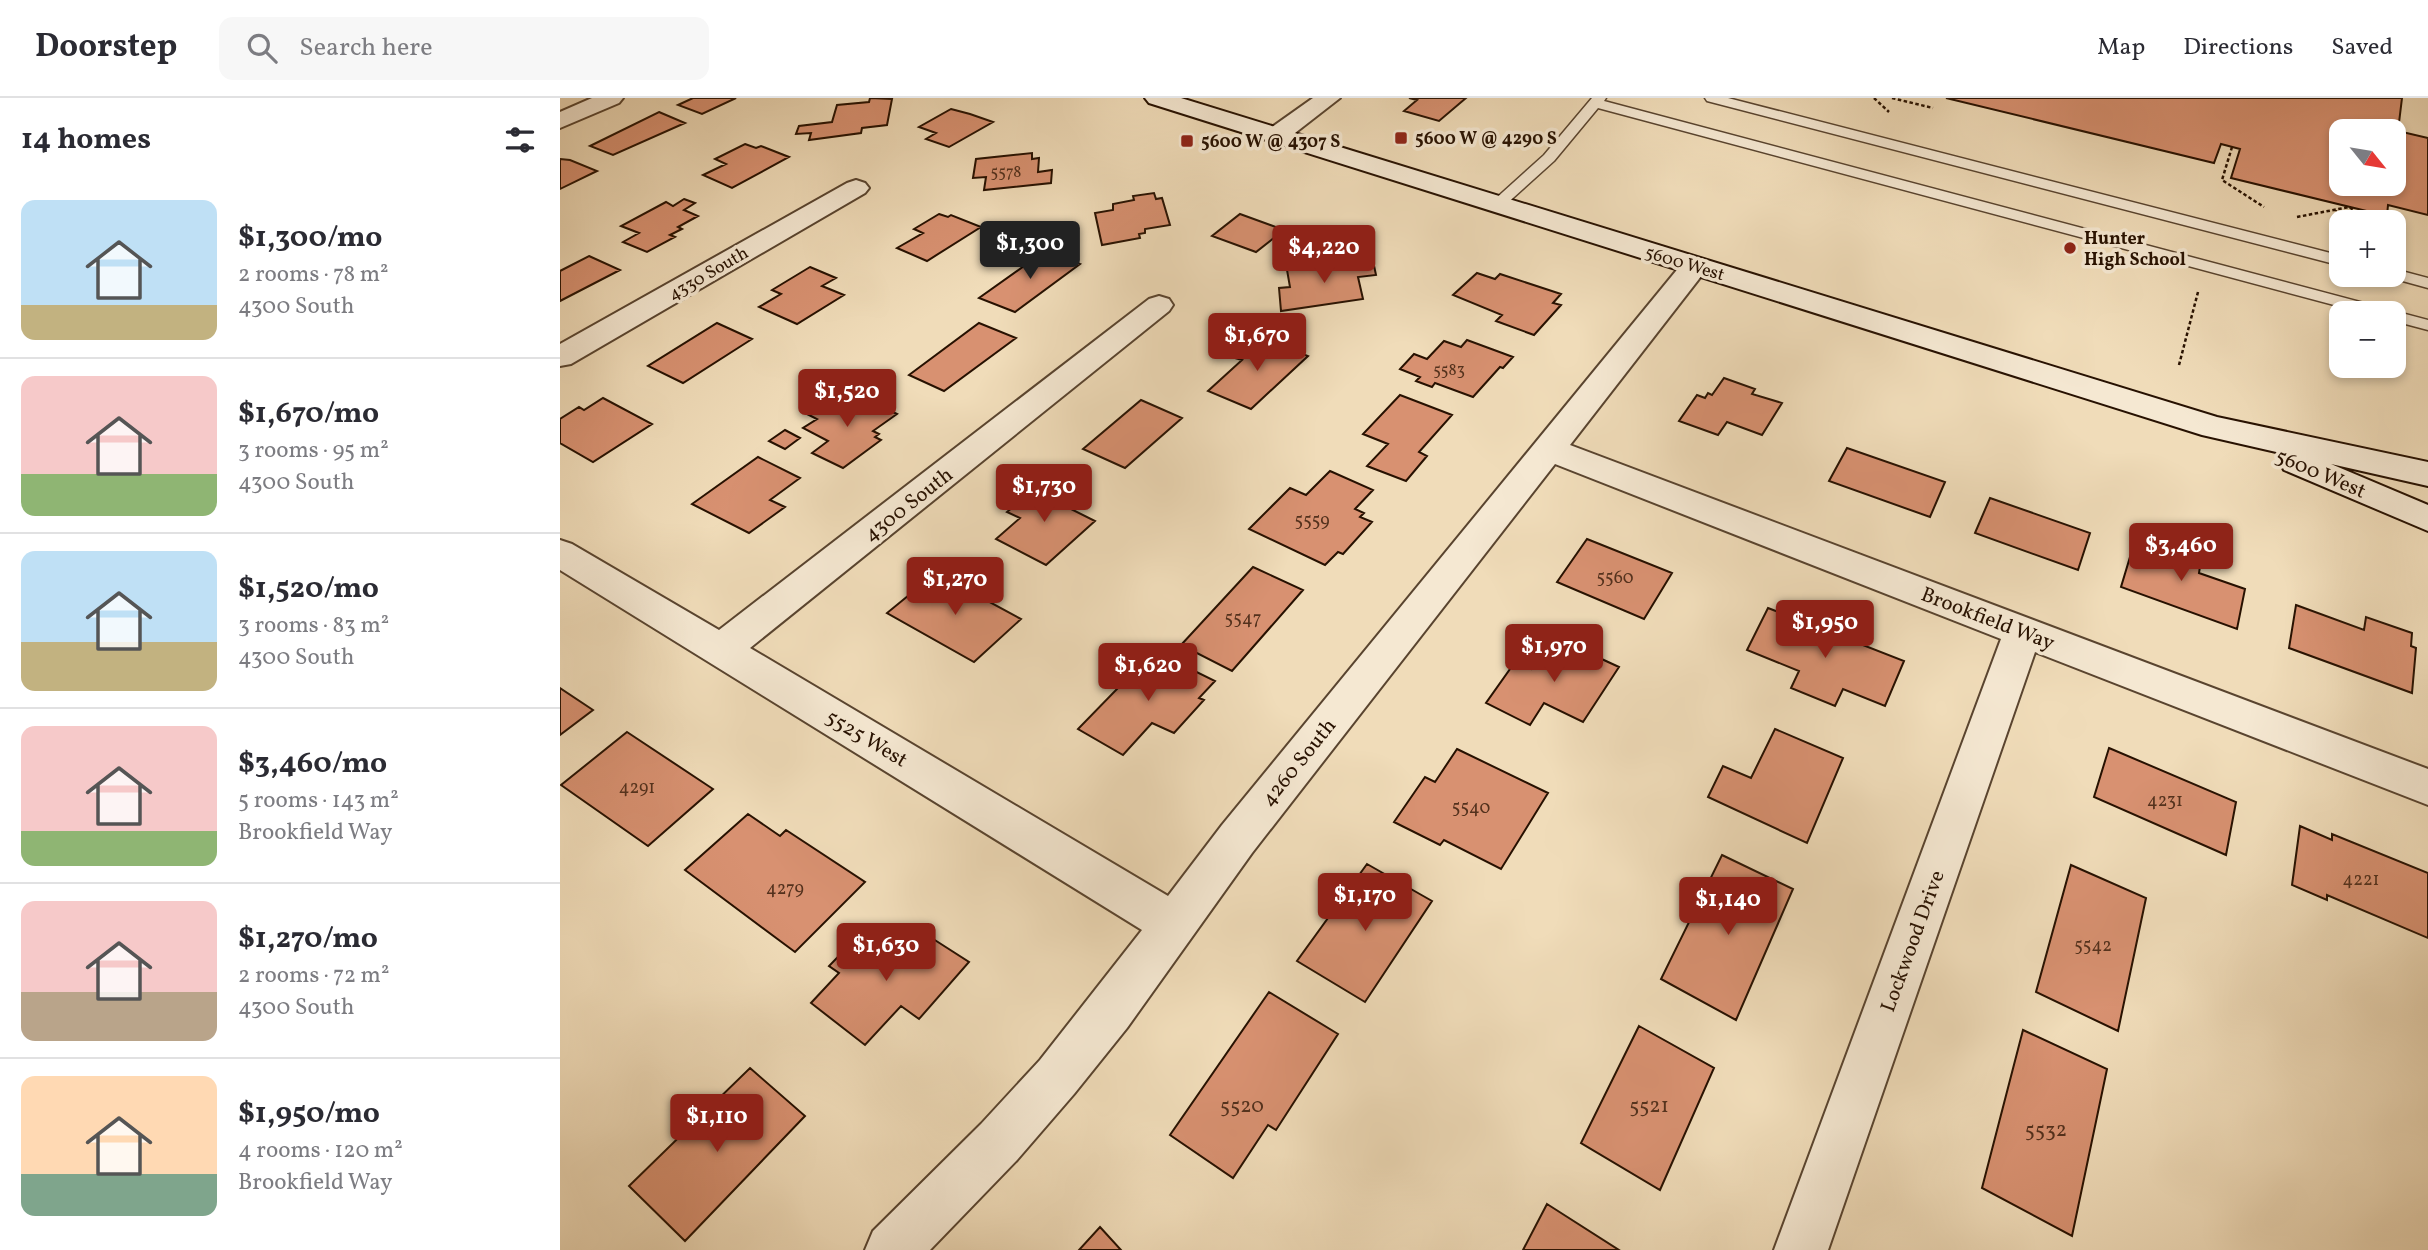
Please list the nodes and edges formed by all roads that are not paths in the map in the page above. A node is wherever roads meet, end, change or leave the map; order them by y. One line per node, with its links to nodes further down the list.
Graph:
1 (611, 98): 6 (street)
2 (1157, 98): 7 (street, 5600 West)
3 (1328, 98): 7 (street)
4 (1712, 98): 10 (lane)
5 (1598, 100): 9 (lane); 10 (lane)
6 (560, 121)
7 (1277, 135): 9 (street, 5600 West)
8 (856, 188): 19 (street, 4330 South)
9 (1498, 204): 12 (street, 5600 West)
10 (2251, 258): 11 (lane); 15 (lane)
11 (2329, 261)
12 (1695, 266): 20 (street, 5600 West); 21 (street, 4260 South)
13 (2406, 277): 14 (lane)
14 (2428, 283)
15 (2354, 301)
16 (1160, 306): 26 (street, 4300 South)
17 (2406, 319): 18 (lane)
18 (2428, 325)
19 (560, 357)
20 (2213, 427): 22 (street, 5600 West); 23 (street, 5600 West)
21 (1548, 449): 25 (street, Brookfield Way); 28 (street, 4260 South)
22 (2428, 474)
23 (2428, 519)
24 (560, 553): 26 (street, 5525 West)
25 (2022, 631): 27 (street, Brookfield Way); 30 (street, Lockwood Drive)
26 (722, 650): 28 (street, 5525 West)
27 (2428, 787)
28 (1174, 924): 29 (street, 4260 South)
29 (892, 1250)
30 (1801, 1250)

